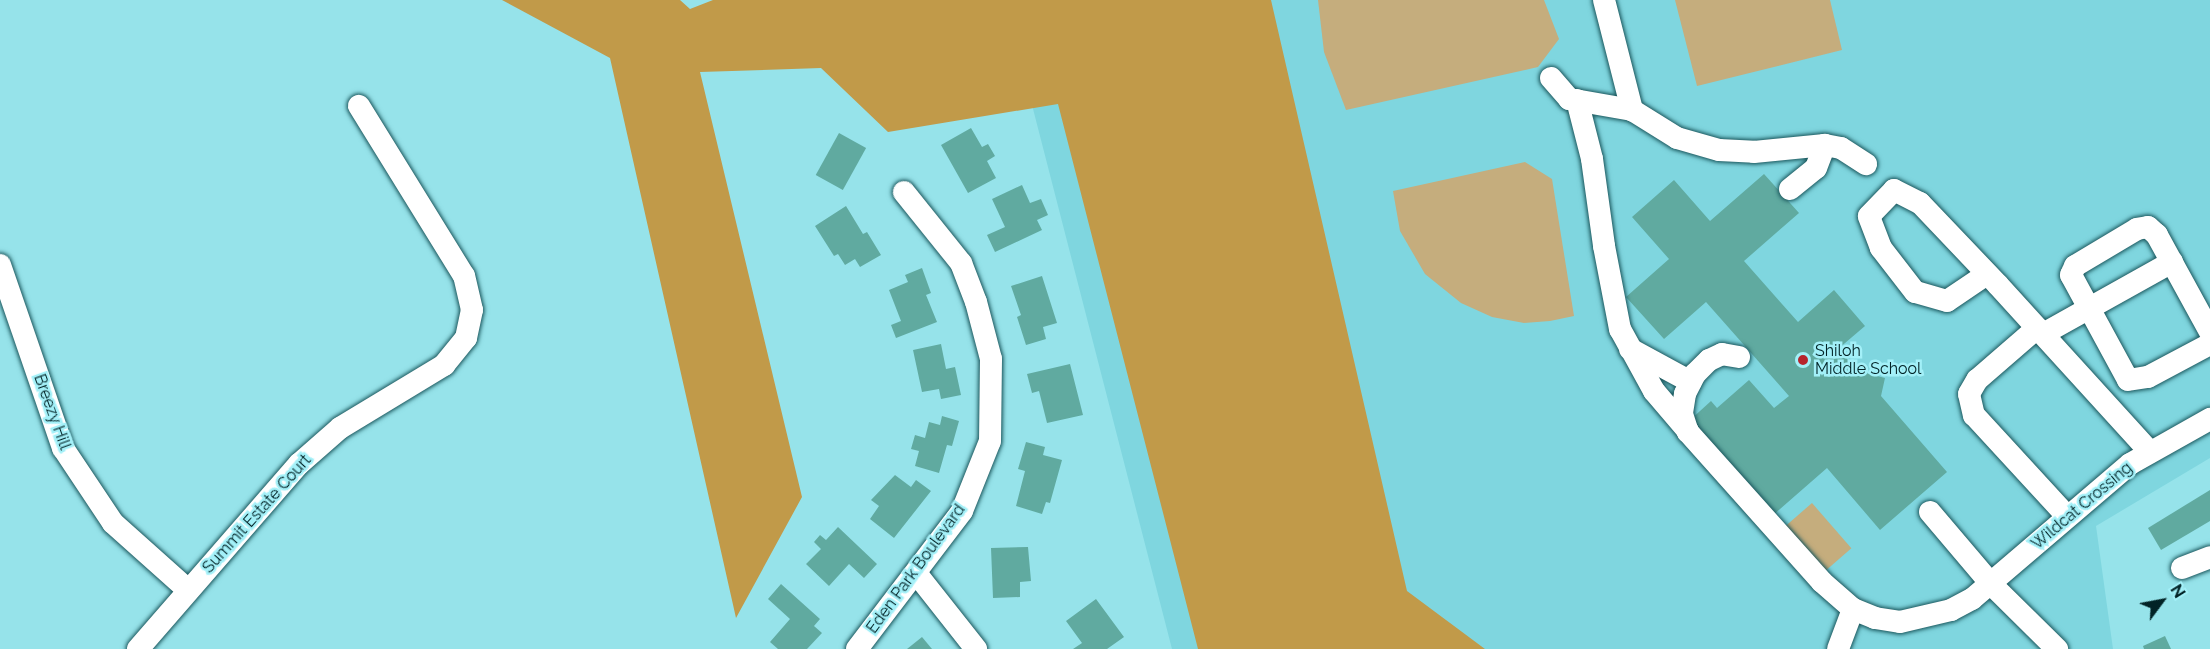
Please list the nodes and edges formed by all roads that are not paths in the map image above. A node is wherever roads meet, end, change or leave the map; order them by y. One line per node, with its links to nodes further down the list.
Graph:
1 (1604, 0): 5 (street)
2 (1551, 78): 3 (street)
3 (1577, 100): 5 (street); 17 (street)
4 (359, 106): 29 (street, Summit Estate Court)
5 (1632, 110): 6 (street)
6 (1826, 145): 7 (street); 8 (street)
7 (1866, 164)
8 (1790, 189)
9 (904, 192): 27 (street, Eden Park Boulevard)
10 (2172, 262): 13 (street); 13 (street); 15 (street)
11 (0, 265): 29 (street, Breezy Hill)
12 (1987, 274): 12 (street); 14 (street)
13 (2089, 308): 14 (street); 16 (street)
14 (2040, 331): 22 (street); 24 (street)
15 (2210, 332)
16 (2210, 344)
17 (1630, 349): 19 (street); 21 (street)
18 (1739, 357): 19 (street)
19 (1691, 382): 21 (street)
20 (2210, 419): 22 (street, Wildcat Crossing)
21 (1689, 432): 30 (street)
22 (2150, 452): 24 (street, Wildcat Crossing)
23 (1930, 512): 28 (street)
24 (2067, 516): 28 (street, Wildcat Crossing)
25 (2210, 557): 26 (street)
26 (2182, 568)
27 (916, 573): 32 (street, Eden Park Boulevard); 33 (street)
28 (1991, 584): 30 (street, Wildcat Crossing); 35 (street)
29 (188, 590): 31 (street, Summit Estate Court)
30 (1852, 609): 34 (street)
31 (138, 649)
32 (857, 649)
33 (976, 649)
34 (1838, 649)
35 (2057, 649)

